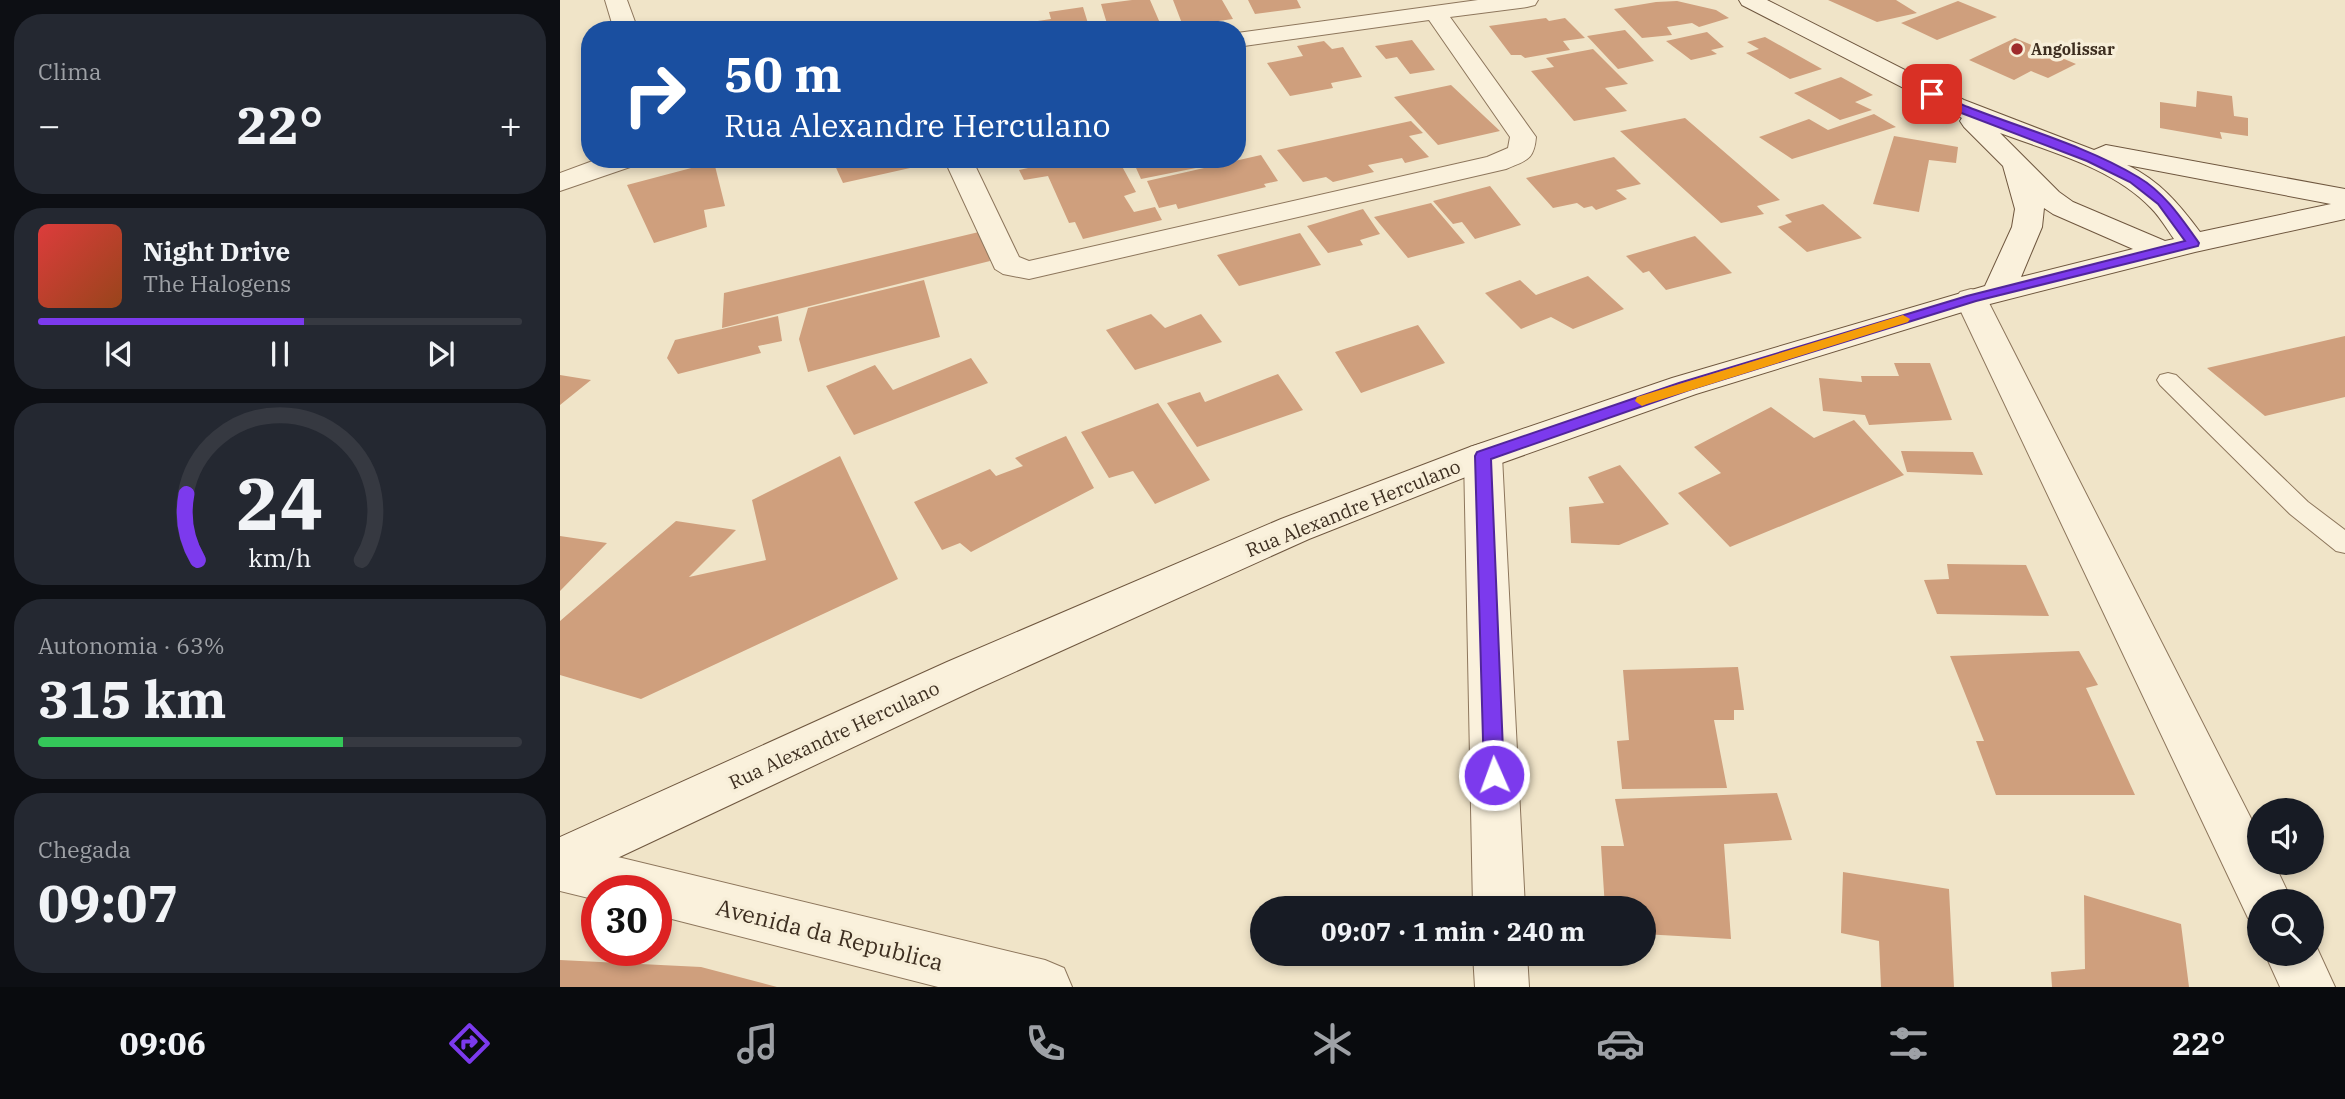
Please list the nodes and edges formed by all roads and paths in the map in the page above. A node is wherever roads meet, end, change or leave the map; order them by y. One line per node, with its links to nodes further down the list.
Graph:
1 (616, 0): 5 (main road)
2 (1527, 0): 4 (main road)
3 (1750, 0): 7 (main road)
4 (1435, 13): 6 (main road); 11 (main road)
5 (623, 21)
6 (1246, 39)
7 (1955, 106): 8 (main road); 9 (main road)
8 (2038, 139): 13 (main road); 15 (main road)
9 (2012, 158): 15 (main road); 16 (main road)
10 (600, 168): 12 (main road)
11 (962, 168)
12 (560, 182)
13 (2345, 198)
14 (2345, 210): 15 (main road, Rua Alexandre Herculano)
15 (2178, 247): 16 (main road, Rua Alexandre Herculano)
16 (1985, 295): 18 (main road, Rua Alexandre Herculano); 23 (main road)
17 (2168, 380): 19 (lane)
18 (1483, 456): 20 (main road, Rua Alexandre Herculano); 25 (main road)
19 (2345, 544)
20 (560, 862)
21 (560, 867): 22 (main road, Avenida da Republica)
22 (592, 875)
23 (2260, 889)
24 (672, 895): 28 (main road, Avenida da Republica)
25 (1499, 896)
26 (1501, 966): 29 (main road)
27 (2298, 966): 30 (main road)
28 (1045, 987)
29 (1502, 987)
30 (2308, 987)

